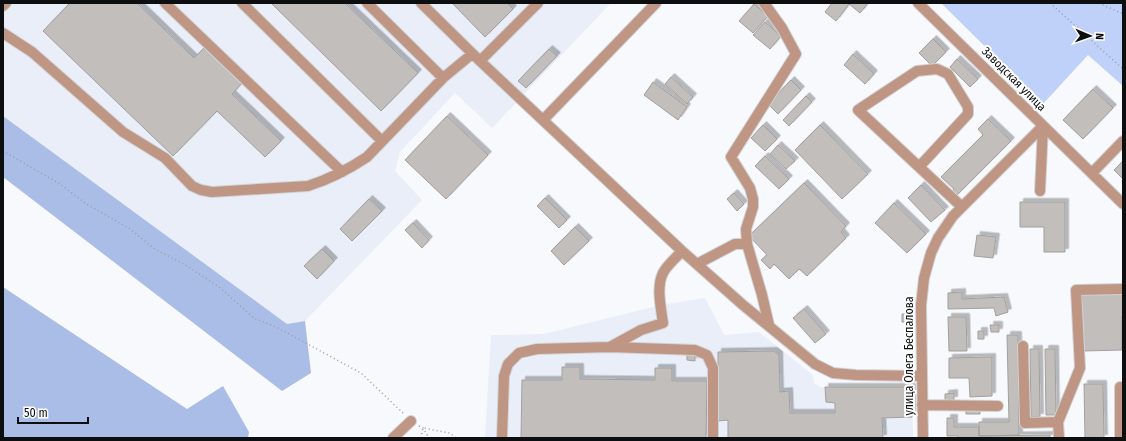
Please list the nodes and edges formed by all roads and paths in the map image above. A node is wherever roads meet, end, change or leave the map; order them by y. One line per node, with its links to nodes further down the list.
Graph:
1 (6, 3): 12 (street)
2 (165, 3): 26 (street)
3 (242, 3): 22 (street)
4 (367, 3): 19 (street)
5 (421, 3): 15 (street)
6 (538, 3): 16 (street)
7 (656, 3): 20 (street)
8 (764, 3): 31 (street)
9 (918, 3): 21 (street, Заводская улица)
10 (1050, 3): 17 (path)
11 (1099, 3): 13 (path)
12 (3, 6)
13 (1123, 14)
14 (3, 33): 26 (street)
15 (472, 54): 16 (street); 19 (street)
16 (480, 61): 20 (street)
17 (1122, 66): 18 (path)
18 (1123, 69)
19 (443, 78): 22 (street)
20 (543, 120): 32 (street)
21 (1043, 126): 27 (street, Заводская улица); 28 (street); 30 (street, улица Олега Беспалова)
22 (382, 141): 26 (street)
23 (1123, 141): 27 (street)
24 (3, 151): 42 (path)
25 (919, 167): 25 (street); 30 (street)
26 (342, 172)
27 (1092, 173): 29 (street, Заводская улица)
28 (1040, 191)
29 (1123, 204)
30 (962, 207): 38 (street, улица Олега Беспалова)
31 (747, 244): 33 (street); 35 (street)
32 (682, 251): 33 (street); 37 (street)
33 (697, 264): 35 (street)
34 (1123, 289): 44 (street)
35 (769, 325): 38 (street)
36 (1023, 346): 44 (street)
37 (610, 347): 50 (street); 51 (street)
38 (922, 376): 40 (street, улица Олега Беспалова)
39 (1120, 387): 43 (street)
40 (922, 405): 41 (street); 52 (street, улица Олега Беспалова)
41 (998, 406)
42 (411, 421): 45 (path); 46 (street)
43 (1122, 421): 54 (street)
44 (1058, 422): 53 (street)
45 (423, 428): 47 (path); 48 (path); 49 (path)
46 (393, 438)
47 (420, 438)
48 (429, 438)
49 (456, 438)
50 (502, 438)
51 (713, 438)
52 (923, 438)
53 (1059, 438)
54 (1120, 438)

